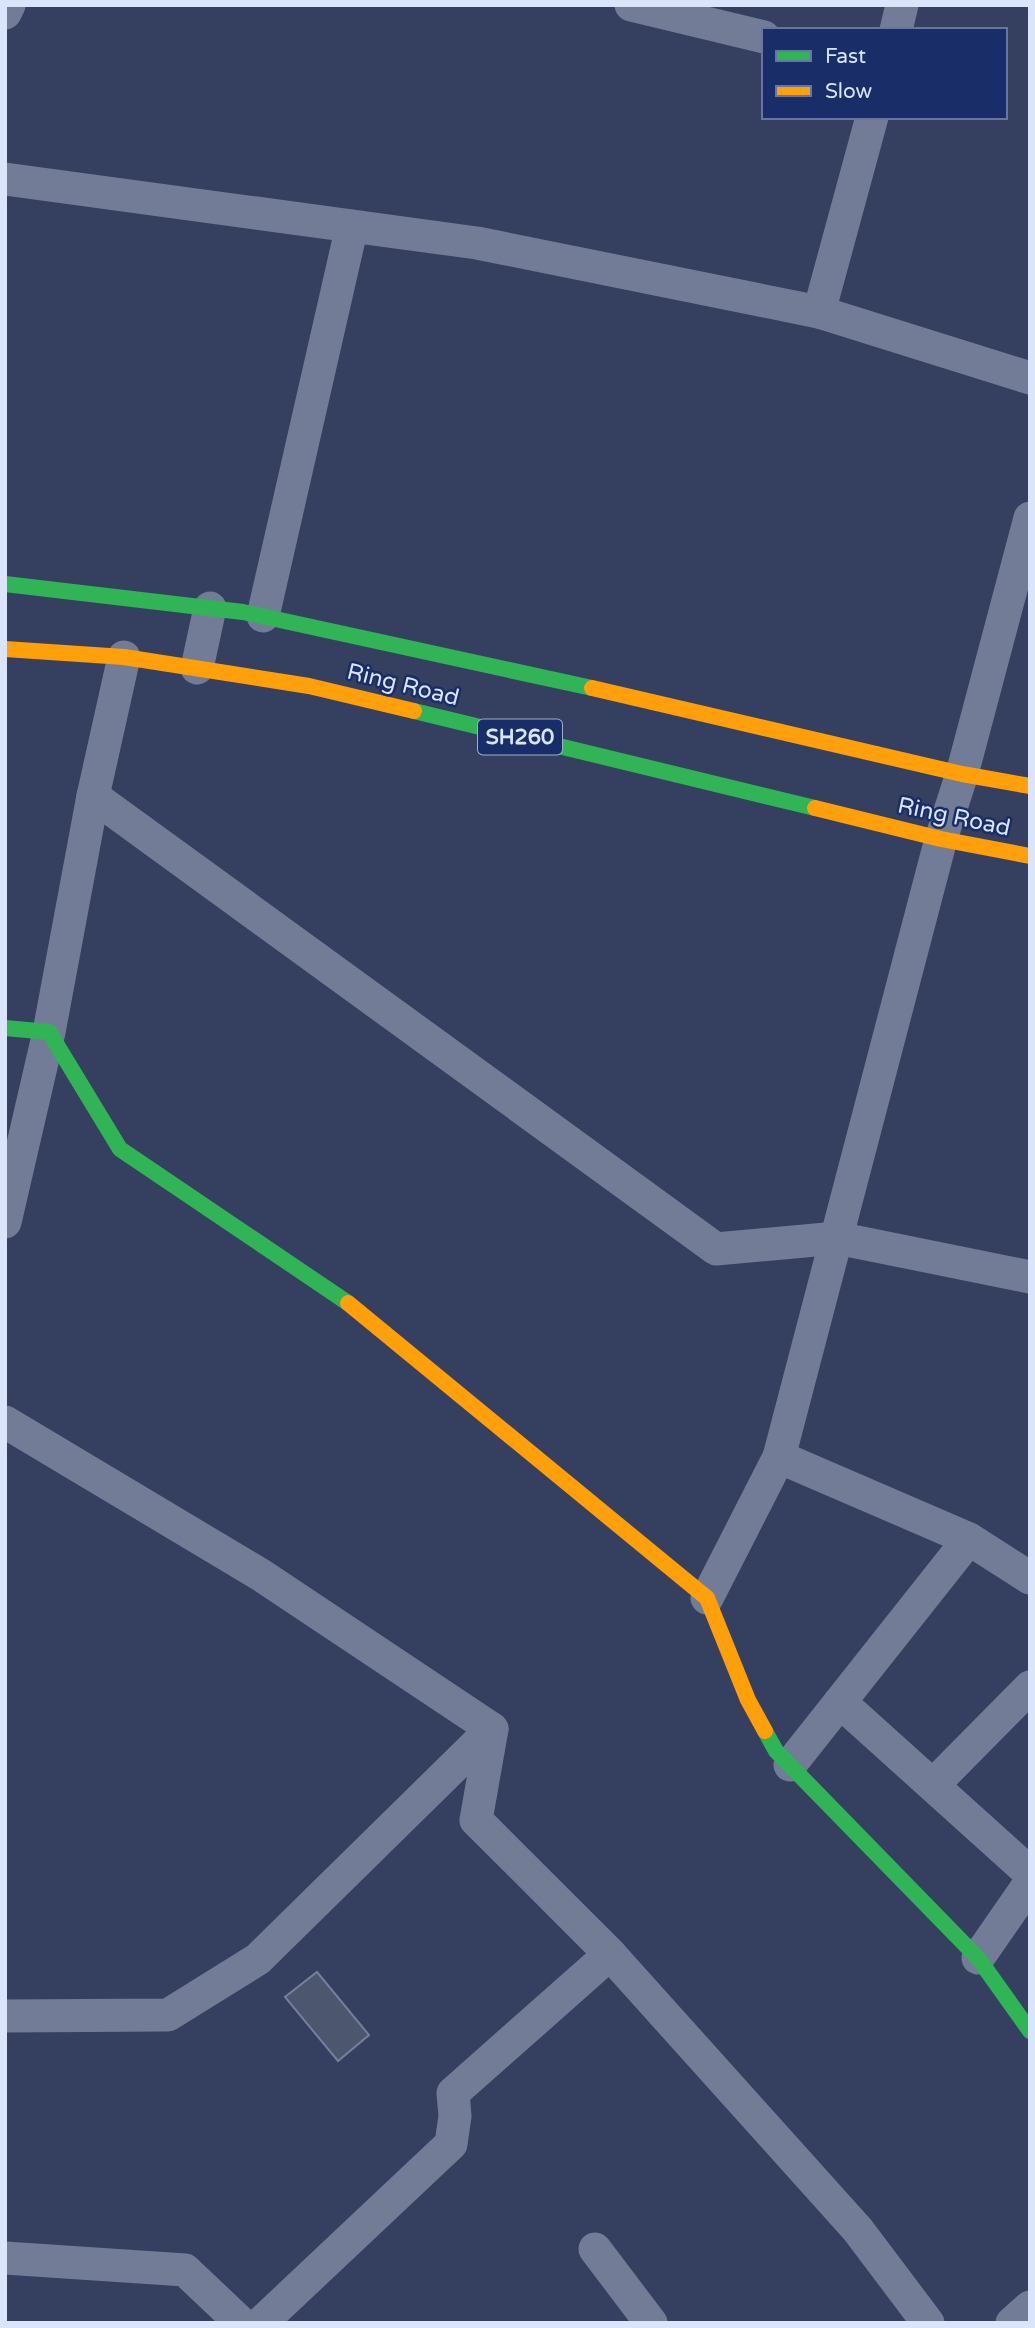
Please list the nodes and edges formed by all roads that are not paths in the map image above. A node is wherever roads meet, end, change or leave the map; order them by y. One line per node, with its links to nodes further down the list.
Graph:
1 (9, 5): 4 (street)
2 (631, 5): 6 (street)
3 (902, 5): 5 (street)
4 (5, 13)
5 (896, 28)
6 (762, 37)
7 (871, 119): 10 (street)
8 (5, 179): 9 (street)
9 (352, 226): 10 (street); 15 (street)
10 (819, 312): 11 (street)
11 (1030, 378)
12 (1030, 518): 19 (street)
13 (5, 584): 14 (main road, Ring Road)
14 (210, 608): 15 (main road, Ring Road); 18 (street)
15 (263, 616): 19 (main road, Ring Road)
16 (5, 649): 17 (main road, Ring Road / SH260)
17 (124, 657): 18 (main road, Ring Road / SH260); 21 (street)
18 (197, 668): 22 (main road, Ring Road / SH260)
19 (962, 774): 20 (main road, Ring Road); 22 (street)
20 (1030, 786)
21 (93, 796): 25 (street); 27 (street)
22 (941, 839): 23 (main road, Ring Road / SH260); 27 (street)
23 (1030, 856)
24 (5, 1028): 25 (main road)
25 (48, 1032): 26 (street); 33 (main road)
26 (5, 1222)
27 (837, 1238): 28 (street); 30 (street)
28 (1030, 1277)
29 (5, 1422): 36 (street)
30 (779, 1457): 31 (street); 33 (street)
31 (969, 1539): 32 (street); 35 (street)
32 (1030, 1578)
33 (707, 1598): 37 (main road)
34 (1030, 1686): 38 (street)
35 (839, 1702): 37 (street); 38 (street)
36 (492, 1729): 41 (street); 43 (street)
37 (790, 1765): 42 (main road)
38 (933, 1785): 39 (street)
39 (1030, 1873)
40 (1030, 1883): 42 (street)
41 (610, 1954): 49 (street); 51 (street)
42 (978, 1958): 44 (main road)
43 (5, 2016)
44 (1030, 2031)
45 (595, 2249): 50 (street)
46 (5, 2258): 48 (street)
47 (1030, 2308): 52 (street)
48 (242, 2323)
49 (261, 2323)
50 (651, 2323)
51 (928, 2323)
52 (1012, 2323)

